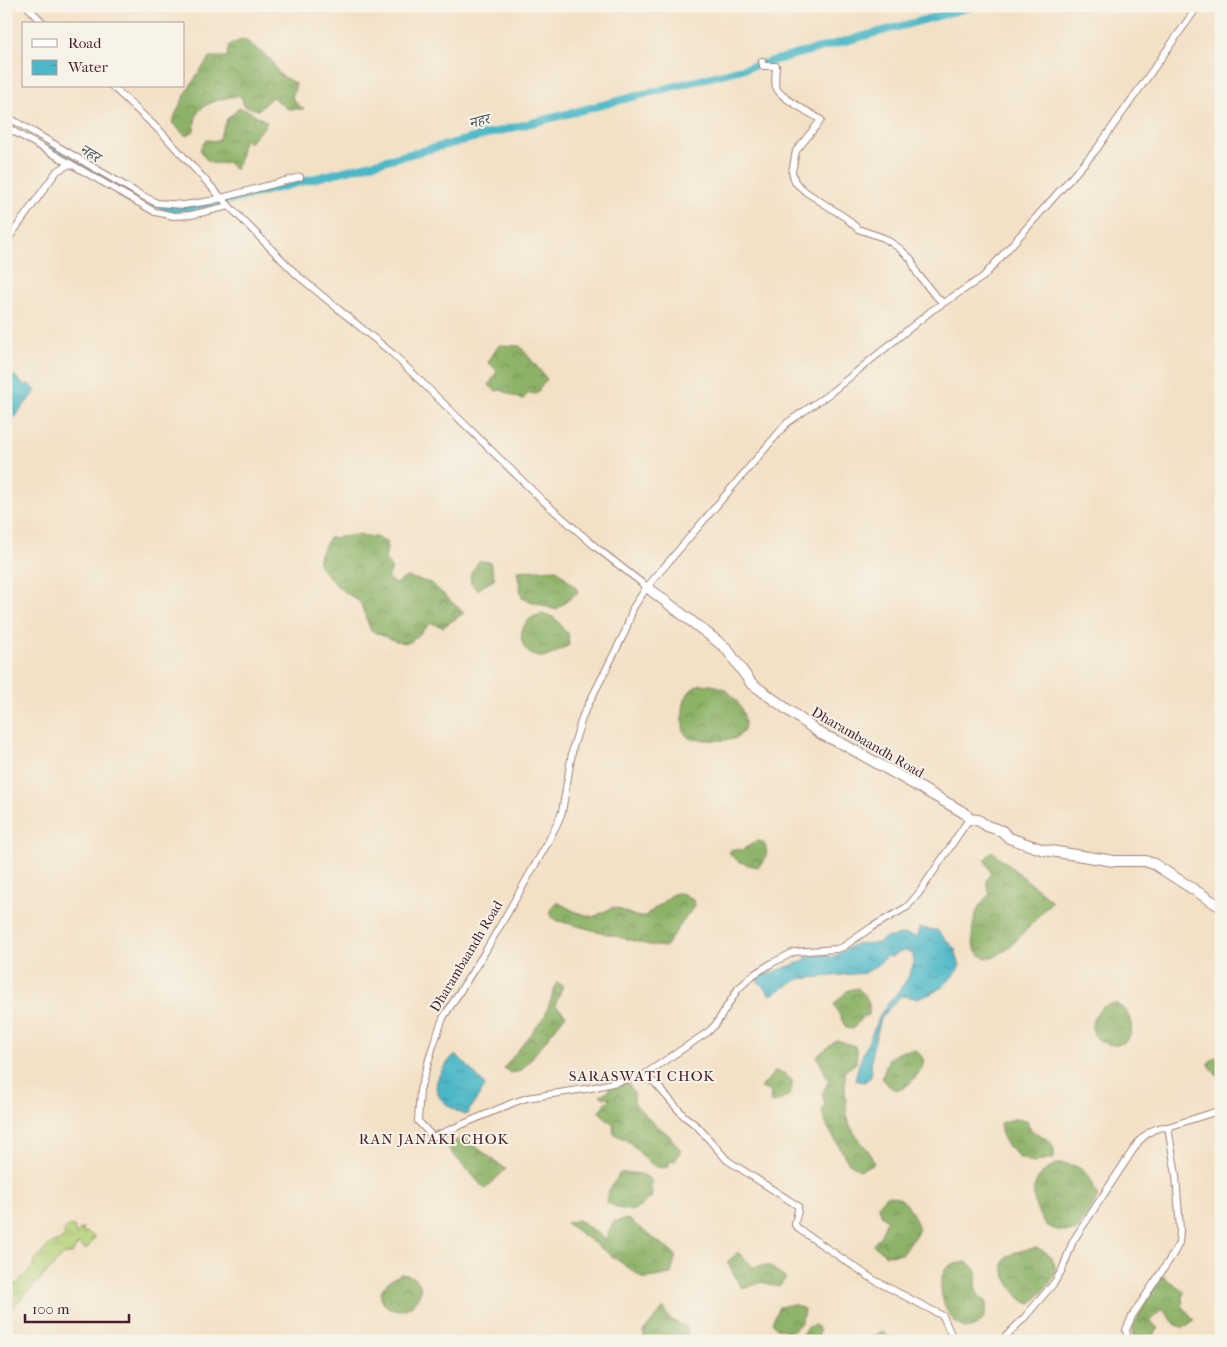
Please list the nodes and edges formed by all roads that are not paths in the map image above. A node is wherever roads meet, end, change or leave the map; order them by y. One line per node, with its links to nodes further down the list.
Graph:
1 (27, 6): 3 (street)
2 (1198, 6): 13 (street)
3 (42, 22)
4 (762, 63): 13 (street)
5 (114, 88): 10 (street)
6 (6, 116): 10 (street)
7 (6, 127): 8 (street)
8 (70, 164): 11 (street); 12 (street)
9 (300, 177): 10 (street)
10 (222, 198): 11 (street)
11 (228, 206): 14 (street)
12 (6, 242)
13 (943, 303): 14 (street)
14 (647, 587): 15 (main road, Dharambaandh Road); 17 (street, Dharambaandh Road)
15 (969, 819): 16 (main road, Dharambaandh Road); 17 (street, Dharambaandh Road)
16 (1221, 907)
17 (642, 1076): 20 (street)
18 (1221, 1110): 19 (street)
19 (1168, 1127): 21 (street); 22 (street)
20 (954, 1341)
21 (1001, 1341)
22 (1128, 1341)

